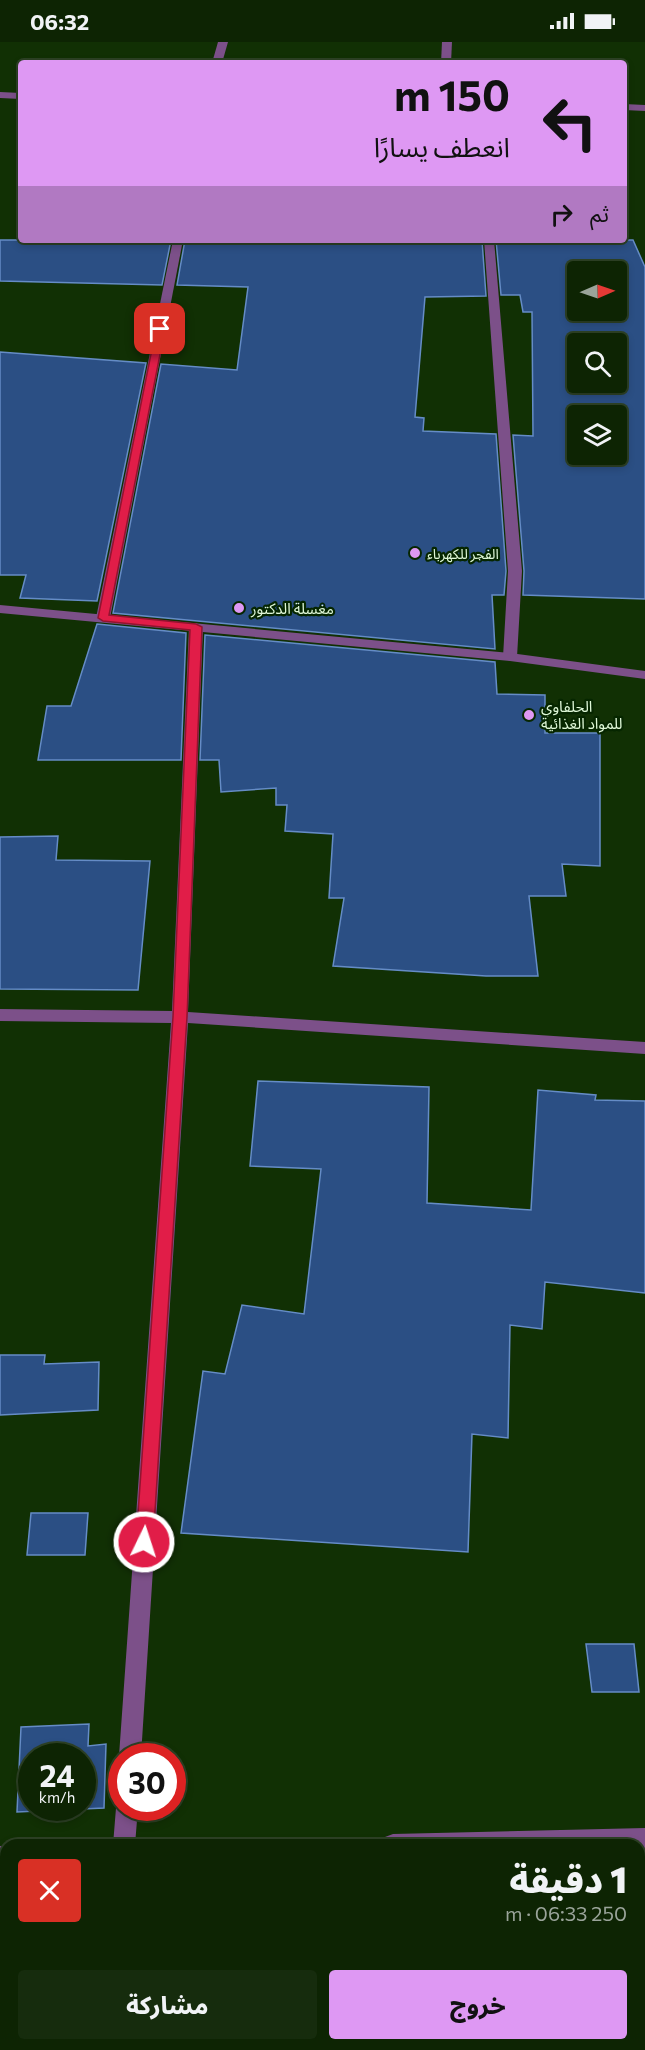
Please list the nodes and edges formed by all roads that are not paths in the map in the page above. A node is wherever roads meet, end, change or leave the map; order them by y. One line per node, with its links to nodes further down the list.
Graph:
1 (223, 42): 3 (street)
2 (447, 42): 4 (street)
3 (218, 60)
4 (446, 60)
5 (0, 95): 6 (street)
6 (18, 96)
7 (627, 107): 8 (street)
8 (645, 108)
9 (177, 243): 12 (street)
10 (489, 243): 14 (street)
11 (0, 609): 12 (street)
12 (103, 618): 13 (street)
13 (196, 627): 14 (street); 17 (street)
14 (510, 657): 15 (street)
15 (645, 675)
16 (0, 1016): 17 (street)
17 (180, 1017): 18 (street); 19 (street)
18 (645, 1048)
19 (131, 1743)
20 (126, 1821): 21 (street)
21 (124, 1839)

